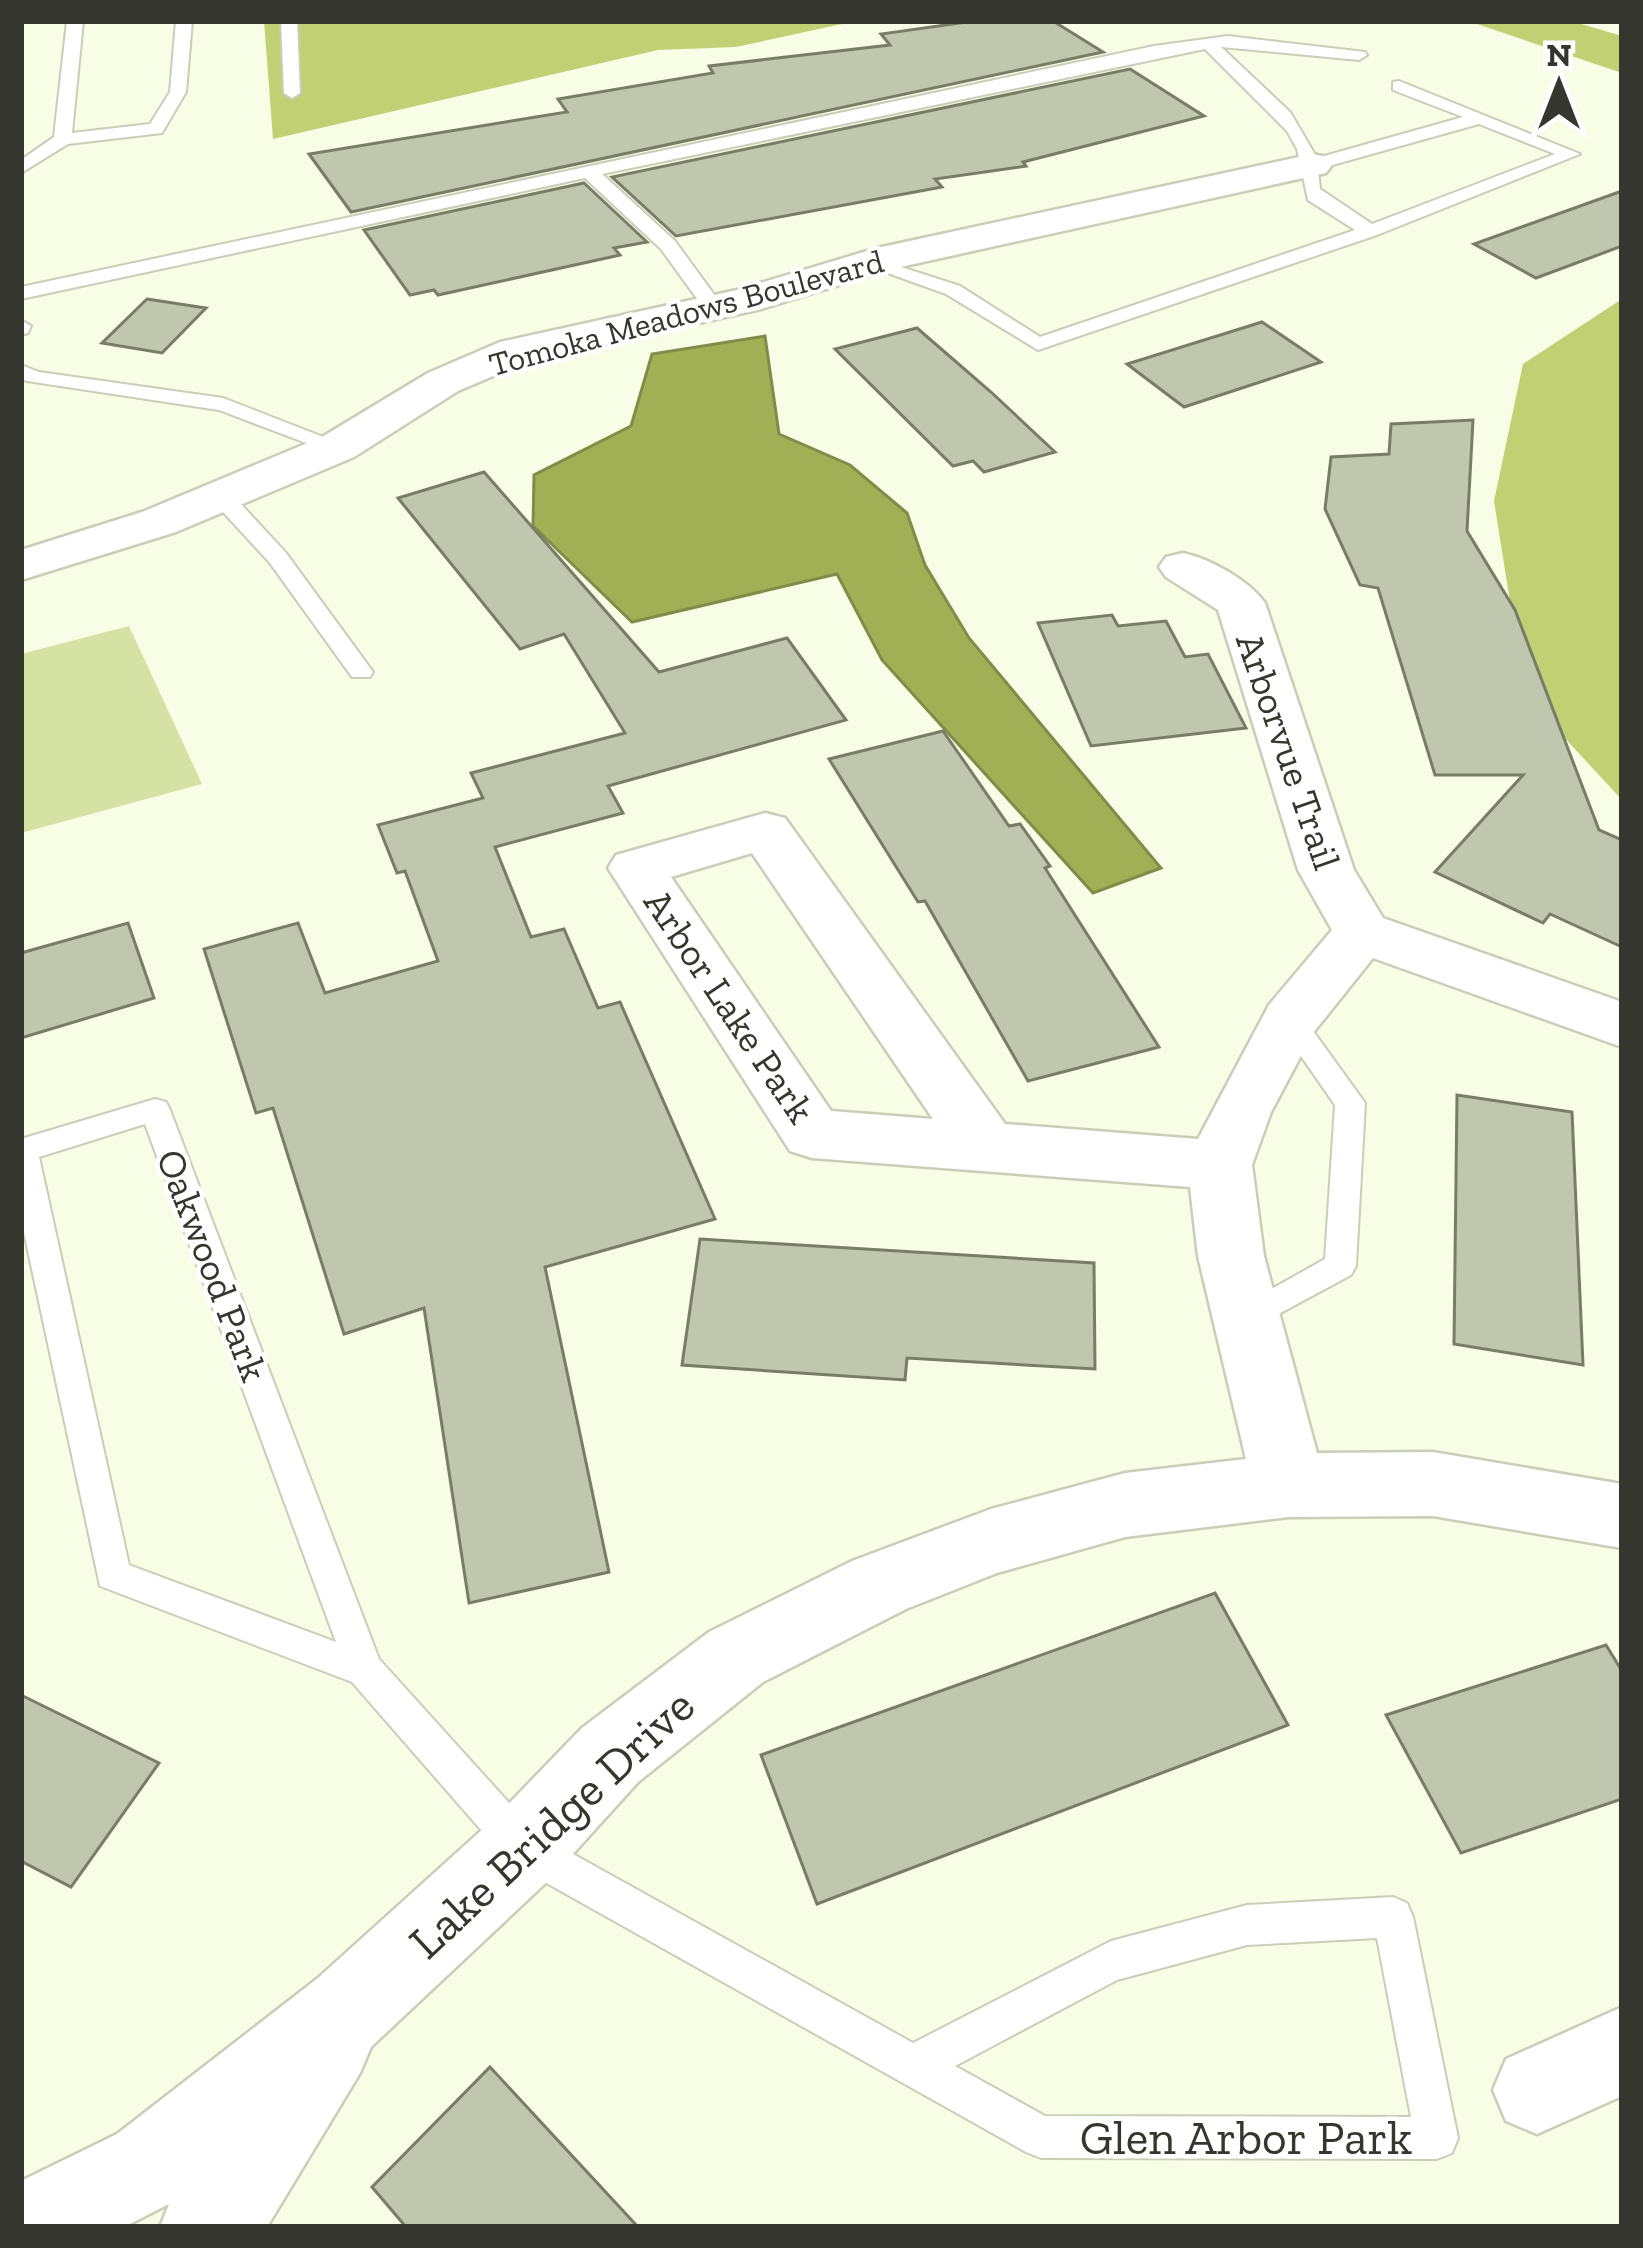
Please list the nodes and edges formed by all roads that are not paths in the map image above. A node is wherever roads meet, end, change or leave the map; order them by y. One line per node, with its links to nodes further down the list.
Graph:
1 (74, 21): 9 (lane)
2 (184, 21): 9 (lane)
3 (289, 21): 7 (lane)
4 (1208, 42): 5 (lane); 10 (lane); 12 (lane)
5 (1359, 55)
6 (1399, 86): 8 (lane)
7 (292, 93)
8 (1480, 118): 10 (lane); 13 (lane)
9 (64, 139): 11 (lane)
10 (1313, 164): 13 (lane); 14 (street, Tomoka Meadows Boulevard)
11 (21, 168)
12 (590, 173): 15 (lane); 16 (lane)
13 (1370, 231): 14 (lane)
14 (870, 262): 16 (street, Tomoka Meadows Boulevard)
15 (21, 293)
16 (712, 307): 18 (street, Tomoka Meadows Boulevard)
17 (22, 372): 18 (lane)
18 (338, 447): 19 (street, Tomoka Meadows Boulevard)
19 (220, 496): 20 (street, Tomoka Meadows Boulevard); 22 (lane)
20 (21, 566)
21 (1183, 567): 23 (street, Arborvue Trail)
22 (361, 672)
23 (1362, 932): 24 (street); 25 (street)
24 (1290, 1020): 27 (street); 28 (lane)
25 (1622, 1025)
26 (984, 1144): 26 (street, Arbor Lake Park); 27 (street, Arbor Lake Park)
27 (1220, 1165): 28 (street)
28 (1247, 1318): 29 (street)
29 (1288, 1485): 30 (street, Lake Bridge Drive); 32 (street, Lake Bridge Drive)
30 (1622, 1516)
31 (365, 1670): 31 (lane, Oakwood Park); 32 (lane, Oakwood Park)
32 (523, 1848): 33 (street, Lake Bridge Drive); 35 (lane, Glen Arbor Park)
33 (349, 2009): 37 (street, Lake Bridge Drive); 38 (street)
34 (1622, 2051): 36 (street)
35 (912, 2066): 35 (lane, Glen Arbor Park)
36 (1537, 2090)
37 (27, 2227)
38 (206, 2227)

